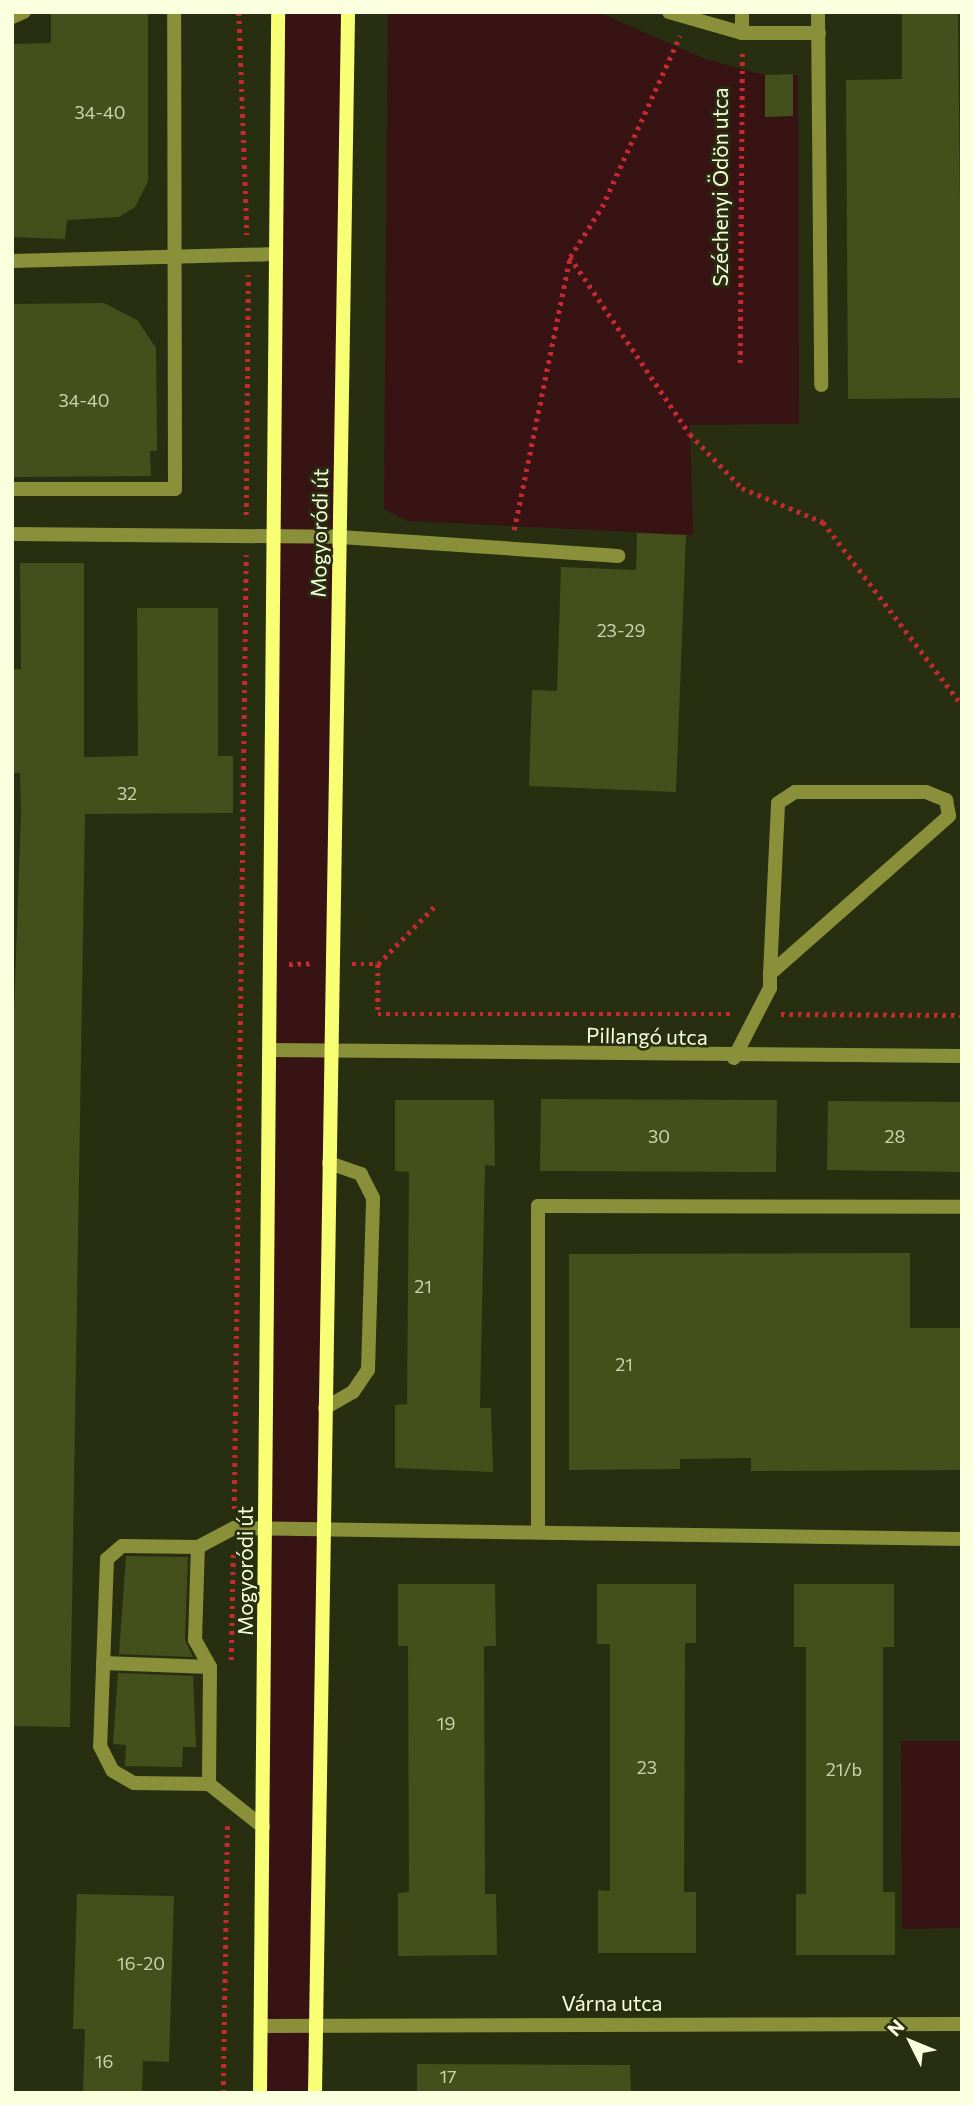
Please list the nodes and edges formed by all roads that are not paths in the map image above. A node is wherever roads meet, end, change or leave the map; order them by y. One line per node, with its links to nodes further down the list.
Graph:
1 (24, 12): 8 (street)
2 (174, 12): 12 (street)
3 (278, 12): 11 (street, Mogyoródi út)
4 (348, 12): 17 (street, Mogyoródi út)
5 (669, 12): 9 (street)
6 (742, 12): 9 (street)
7 (818, 12): 10 (street)
8 (12, 17)
9 (742, 33): 10 (street)
10 (819, 33): 14 (street)
11 (276, 254): 12 (street); 18 (street, Mogyoródi út)
12 (172, 257): 13 (street); 15 (street)
13 (12, 261)
14 (821, 385)
15 (12, 489)
16 (12, 534): 18 (street)
17 (340, 537): 18 (street); 19 (street); 22 (street, Mogyoródi út)
18 (274, 538): 21 (street, Mogyoródi út)
19 (618, 556)
20 (770, 974): 20 (street); 24 (street)
21 (270, 1050): 22 (street); 28 (street, Mogyoródi út)
22 (331, 1054): 24 (street, Pillangó utca); 25 (street, Mogyoródi út)
23 (962, 1056): 24 (street, Pillangó utca)
24 (734, 1058)
25 (330, 1163): 27 (street, Mogyoródi út); 27 (street)
26 (962, 1207): 30 (street)
27 (326, 1408): 29 (street, Mogyoródi út)
28 (266, 1527): 29 (street); 32 (street); 36 (street, Mogyoródi út)
29 (324, 1530): 30 (street); 37 (street, Mogyoródi út)
30 (538, 1532): 31 (street)
31 (962, 1539)
32 (198, 1547): 33 (street); 34 (street)
33 (103, 1663): 34 (street); 35 (street)
34 (210, 1667): 35 (street)
35 (209, 1784): 36 (street)
36 (264, 1827): 39 (street, Mogyoródi út)
37 (316, 2024): 38 (street, Várna utca); 39 (street, Várna utca); 41 (street, Mogyoródi út)
38 (962, 2024)
39 (262, 2026): 40 (street, Mogyoródi út)
40 (260, 2093)
41 (315, 2093)

